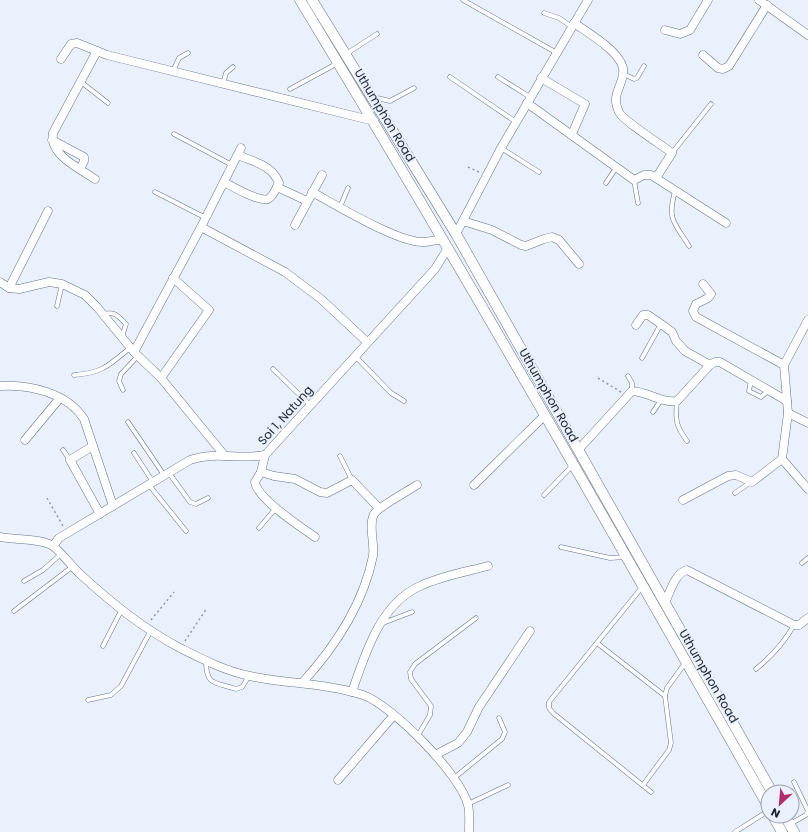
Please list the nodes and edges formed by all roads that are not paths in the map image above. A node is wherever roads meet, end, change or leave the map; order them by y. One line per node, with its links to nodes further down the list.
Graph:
1 (300, 0): 19 (street, Uthumphon Road)
2 (312, 0): 16 (street, Uthumphon Road)
3 (463, 0): 15 (lane)
4 (588, 0): 9 (street)
5 (708, 0): 10 (street)
6 (759, 0): 7 (street)
7 (767, 5): 12 (street); 17 (street)
8 (544, 13): 9 (lane)
9 (573, 25): 15 (street); 23 (street)
10 (664, 30)
11 (377, 34): 16 (lane)
12 (808, 35)
13 (97, 51): 18 (street); 22 (street); 27 (street)
14 (188, 53): 22 (lane)
15 (557, 53): 26 (street)
16 (346, 55): 31 (street, Uthumphon Road)
17 (703, 55)
18 (61, 59)
19 (338, 62): 30 (lane); 35 (street, Uthumphon Road)
20 (644, 66): 23 (lane)
21 (233, 67): 28 (lane)
22 (173, 71): 28 (street)
23 (624, 74): 41 (street)
24 (450, 77): 36 (lane)
25 (498, 77): 32 (lane)
26 (541, 78): 32 (street); 38 (street)
27 (81, 82): 33 (lane); 39 (street)
28 (223, 84): 35 (street)
29 (414, 88): 31 (lane)
30 (290, 89)
31 (372, 97): 66 (street, Uthumphon Road)
32 (529, 100): 36 (street); 38 (street)
33 (108, 103)
34 (711, 104): 41 (lane)
35 (374, 121): 67 (street, Uthumphon Road)
36 (516, 122): 40 (street)
37 (174, 134): 42 (lane)
38 (572, 134): 43 (street)
39 (52, 140): 44 (street); 44 (street)
40 (501, 148): 45 (lane); 62 (street)
41 (672, 153): 47 (street)
42 (232, 166): 50 (street); 52 (street)
43 (616, 168): 49 (street); 51 (lane)
44 (80, 169): 48 (street)
45 (539, 172)
46 (322, 175): 56 (street)
47 (656, 178): 49 (street); 54 (street)
48 (95, 179)
49 (634, 180): 58 (lane)
50 (224, 182): 52 (street); 61 (street)
51 (606, 183)
52 (277, 187): 57 (street)
53 (348, 188): 59 (lane)
54 (674, 191): 63 (street); 68 (lane)
55 (155, 192): 61 (lane)
56 (312, 192): 57 (street); 59 (street)
57 (308, 201): 64 (street)
58 (638, 202)
59 (340, 207): 67 (street)
60 (48, 211): 73 (street)
61 (206, 218): 65 (street)
62 (462, 221): 66 (street); 69 (street)
63 (726, 223)
64 (295, 224)
65 (201, 227): 70 (street); 79 (street)
66 (456, 234): 67 (street); 106 (street, Uthumphon Road)
67 (446, 243): 79 (street, Soi 1, Natung); 100 (street, Uthumphon Road)
68 (689, 246)
69 (579, 264)
70 (173, 278): 80 (street); 88 (street)
71 (62, 284): 73 (street); 74 (lane); 80 (street)
72 (703, 284): 84 (street)
73 (3, 285)
74 (57, 306)
75 (808, 320): 78 (street)
76 (661, 324): 77 (street); 82 (lane); 83 (street)
77 (636, 325)
78 (806, 330): 84 (street)
79 (367, 342): 81 (street, Soi 1, Natung)
80 (134, 352): 86 (lane); 88 (street); 90 (lane)
81 (355, 356): 94 (lane); 97 (street, Soi 1, Natung)
82 (642, 358)
83 (710, 365): 95 (street); 96 (street)
84 (784, 365): 96 (street)
85 (273, 369): 97 (lane)
86 (74, 375)
87 (628, 376): 91 (lane)
88 (161, 378): 110 (street)
89 (0, 386): 92 (street)
90 (123, 390)
91 (630, 394): 93 (street); 106 (street)
92 (60, 398): 103 (street); 105 (street)
93 (661, 400): 95 (street); 98 (lane)
94 (404, 401)
95 (677, 401): 104 (lane)
96 (787, 401): 99 (street)
97 (310, 406): 109 (street, Soi 1, Natung)
98 (653, 412)
99 (788, 413): 102 (street); 112 (street)
100 (546, 415): 114 (street, Uthumphon Road); 121 (street)
101 (128, 422): 116 (lane)
102 (808, 423)
103 (25, 440)
104 (687, 441)
105 (93, 446): 113 (street); 127 (street)
106 (579, 449): 145 (street, Uthumphon Road)
107 (64, 450): 113 (lane)
108 (134, 453): 119 (lane)
109 (265, 455): 110 (street, Soi 1, Natung); 115 (street)
110 (225, 456): 116 (street, Soi 1, Natung)
111 (340, 456): 117 (lane)
112 (782, 459): 118 (street); 122 (street)
113 (70, 460): 130 (street)
114 (574, 464): 124 (lane); 138 (street, Uthumphon Road)
115 (261, 472): 117 (street); 128 (street)
116 (166, 474): 119 (street, Soi 1, Natung); 125 (lane)
117 (352, 480): 129 (street)
118 (752, 482): 123 (lane); 126 (street)
119 (151, 483): 127 (street, Soi 1, Natung); 132 (lane)
120 (417, 485): 129 (street)
121 (474, 485)
122 (808, 489)
123 (735, 493)
124 (544, 495)
125 (208, 498)
126 (683, 500)
127 (113, 506): 130 (street, Soi 1, Natung)
128 (277, 508): 131 (lane); 134 (street)
129 (379, 508): 161 (street)
130 (100, 514): 135 (street, Soi 1, Natung)
131 (258, 528)
132 (186, 531)
133 (0, 537): 135 (street)
134 (315, 537)
135 (53, 546): 137 (street)
136 (561, 547): 138 (lane)
137 (61, 554): 142 (street); 143 (lane)
138 (627, 557): 144 (street, Uthumphon Road)
139 (808, 558): 140 (lane)
140 (802, 563)
141 (488, 566): 151 (street)
142 (72, 567): 146 (lane); 147 (street)
143 (24, 581)
144 (643, 585): 155 (lane); 158 (street, Uthumphon Road)
145 (665, 603): 152 (street); 171 (street, Uthumphon Road)
146 (14, 611)
147 (121, 611): 153 (street); 156 (lane)
148 (412, 612): 151 (lane)
149 (476, 618): 167 (lane)
150 (808, 618): 152 (street)
151 (380, 624): 162 (street)
152 (794, 624): 159 (lane)
153 (148, 630): 157 (street); 164 (lane)
154 (530, 631): 168 (street)
155 (597, 643): 163 (lane); 173 (lane)
156 (103, 646)
157 (206, 661): 160 (street); 160 (lane)
158 (686, 662): 163 (lane); 175 (street, Uthumphon Road)
159 (756, 669)
160 (249, 676): 161 (street)
161 (302, 683): 162 (street)
162 (352, 692): 165 (street)
163 (665, 696): 173 (lane)
164 (88, 700)
165 (394, 715): 167 (street); 170 (street)
166 (498, 718): 169 (lane)
167 (417, 737): 168 (street)
168 (435, 755): 169 (street)
169 (454, 778): 177 (street)
170 (338, 780)
171 (767, 784)
172 (508, 785): 177 (lane)
173 (643, 785): 174 (lane)
174 (651, 792)
175 (760, 792)
176 (800, 794): 179 (lane)
177 (468, 804): 180 (street)
178 (760, 816): 181 (lane)
179 (800, 818)
180 (469, 832)
181 (735, 832)

